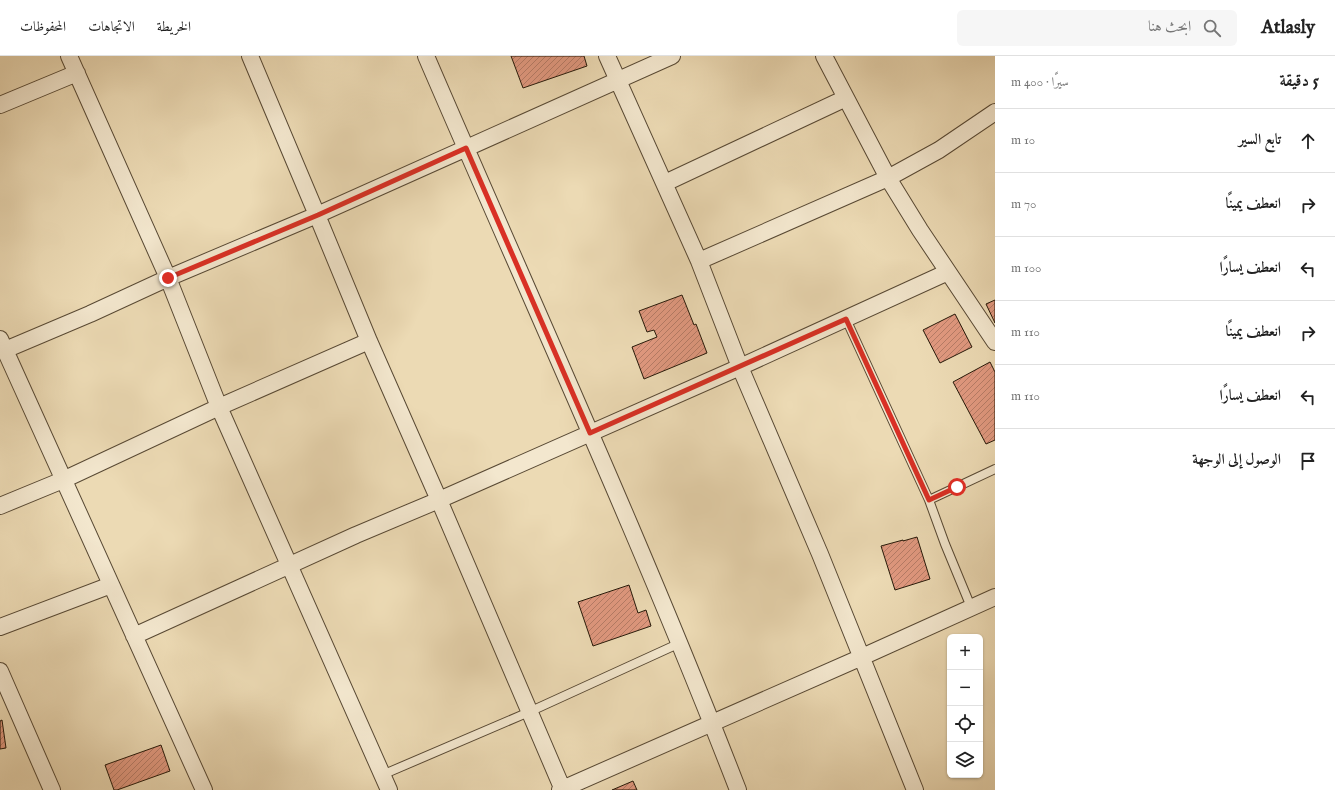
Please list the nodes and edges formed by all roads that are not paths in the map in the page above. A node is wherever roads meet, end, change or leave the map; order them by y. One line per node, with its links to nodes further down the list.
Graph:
1 (69, 56): 7 (street)
2 (250, 56): 15 (street)
3 (426, 56): 12 (street)
4 (607, 56): 8 (street)
5 (672, 56): 8 (street)
6 (824, 56): 9 (street)
7 (77, 73): 10 (street); 18 (street)
8 (617, 80): 12 (street); 14 (street)
9 (846, 98): 13 (street); 14 (street)
10 (0, 105)
11 (995, 112): 13 (street)
12 (466, 148): 15 (street); 25 (street)
13 (888, 178): 16 (street); 17 (street)
14 (665, 183): 16 (street)
15 (318, 215): 18 (street); 20 (street)
16 (699, 261): 23 (street)
17 (948, 272): 19 (street); 21 (street)
18 (168, 278): 22 (street); 24 (street)
19 (846, 319): 23 (street); 29 (lane)
20 (368, 341): 24 (street); 28 (street)
21 (995, 342)
22 (2, 344): 27 (street)
23 (740, 367): 25 (street); 38 (street)
24 (219, 407): 27 (street); 31 (street)
25 (590, 433): 28 (street); 37 (street)
26 (995, 469): 29 (lane)
27 (64, 480): 30 (street); 32 (street)
28 (439, 500): 31 (street); 40 (street)
29 (929, 500): 34 (lane)
30 (0, 506)
31 (289, 566): 36 (street); 42 (street)
32 (111, 585): 35 (street); 36 (street)
33 (995, 597): 34 (street)
34 (971, 607): 38 (street)
35 (0, 627)
36 (134, 636): 44 (street)
37 (680, 643): 40 (lane); 41 (street)
38 (862, 657): 41 (street); 48 (street)
39 (0, 671): 43 (street)
40 (529, 712): 42 (lane); 46 (street)
41 (713, 723): 46 (street); 47 (street)
42 (382, 775): 45 (street)
43 (52, 790)
44 (204, 790)
45 (389, 790)
46 (562, 790)
47 (738, 790)
48 (916, 790)

